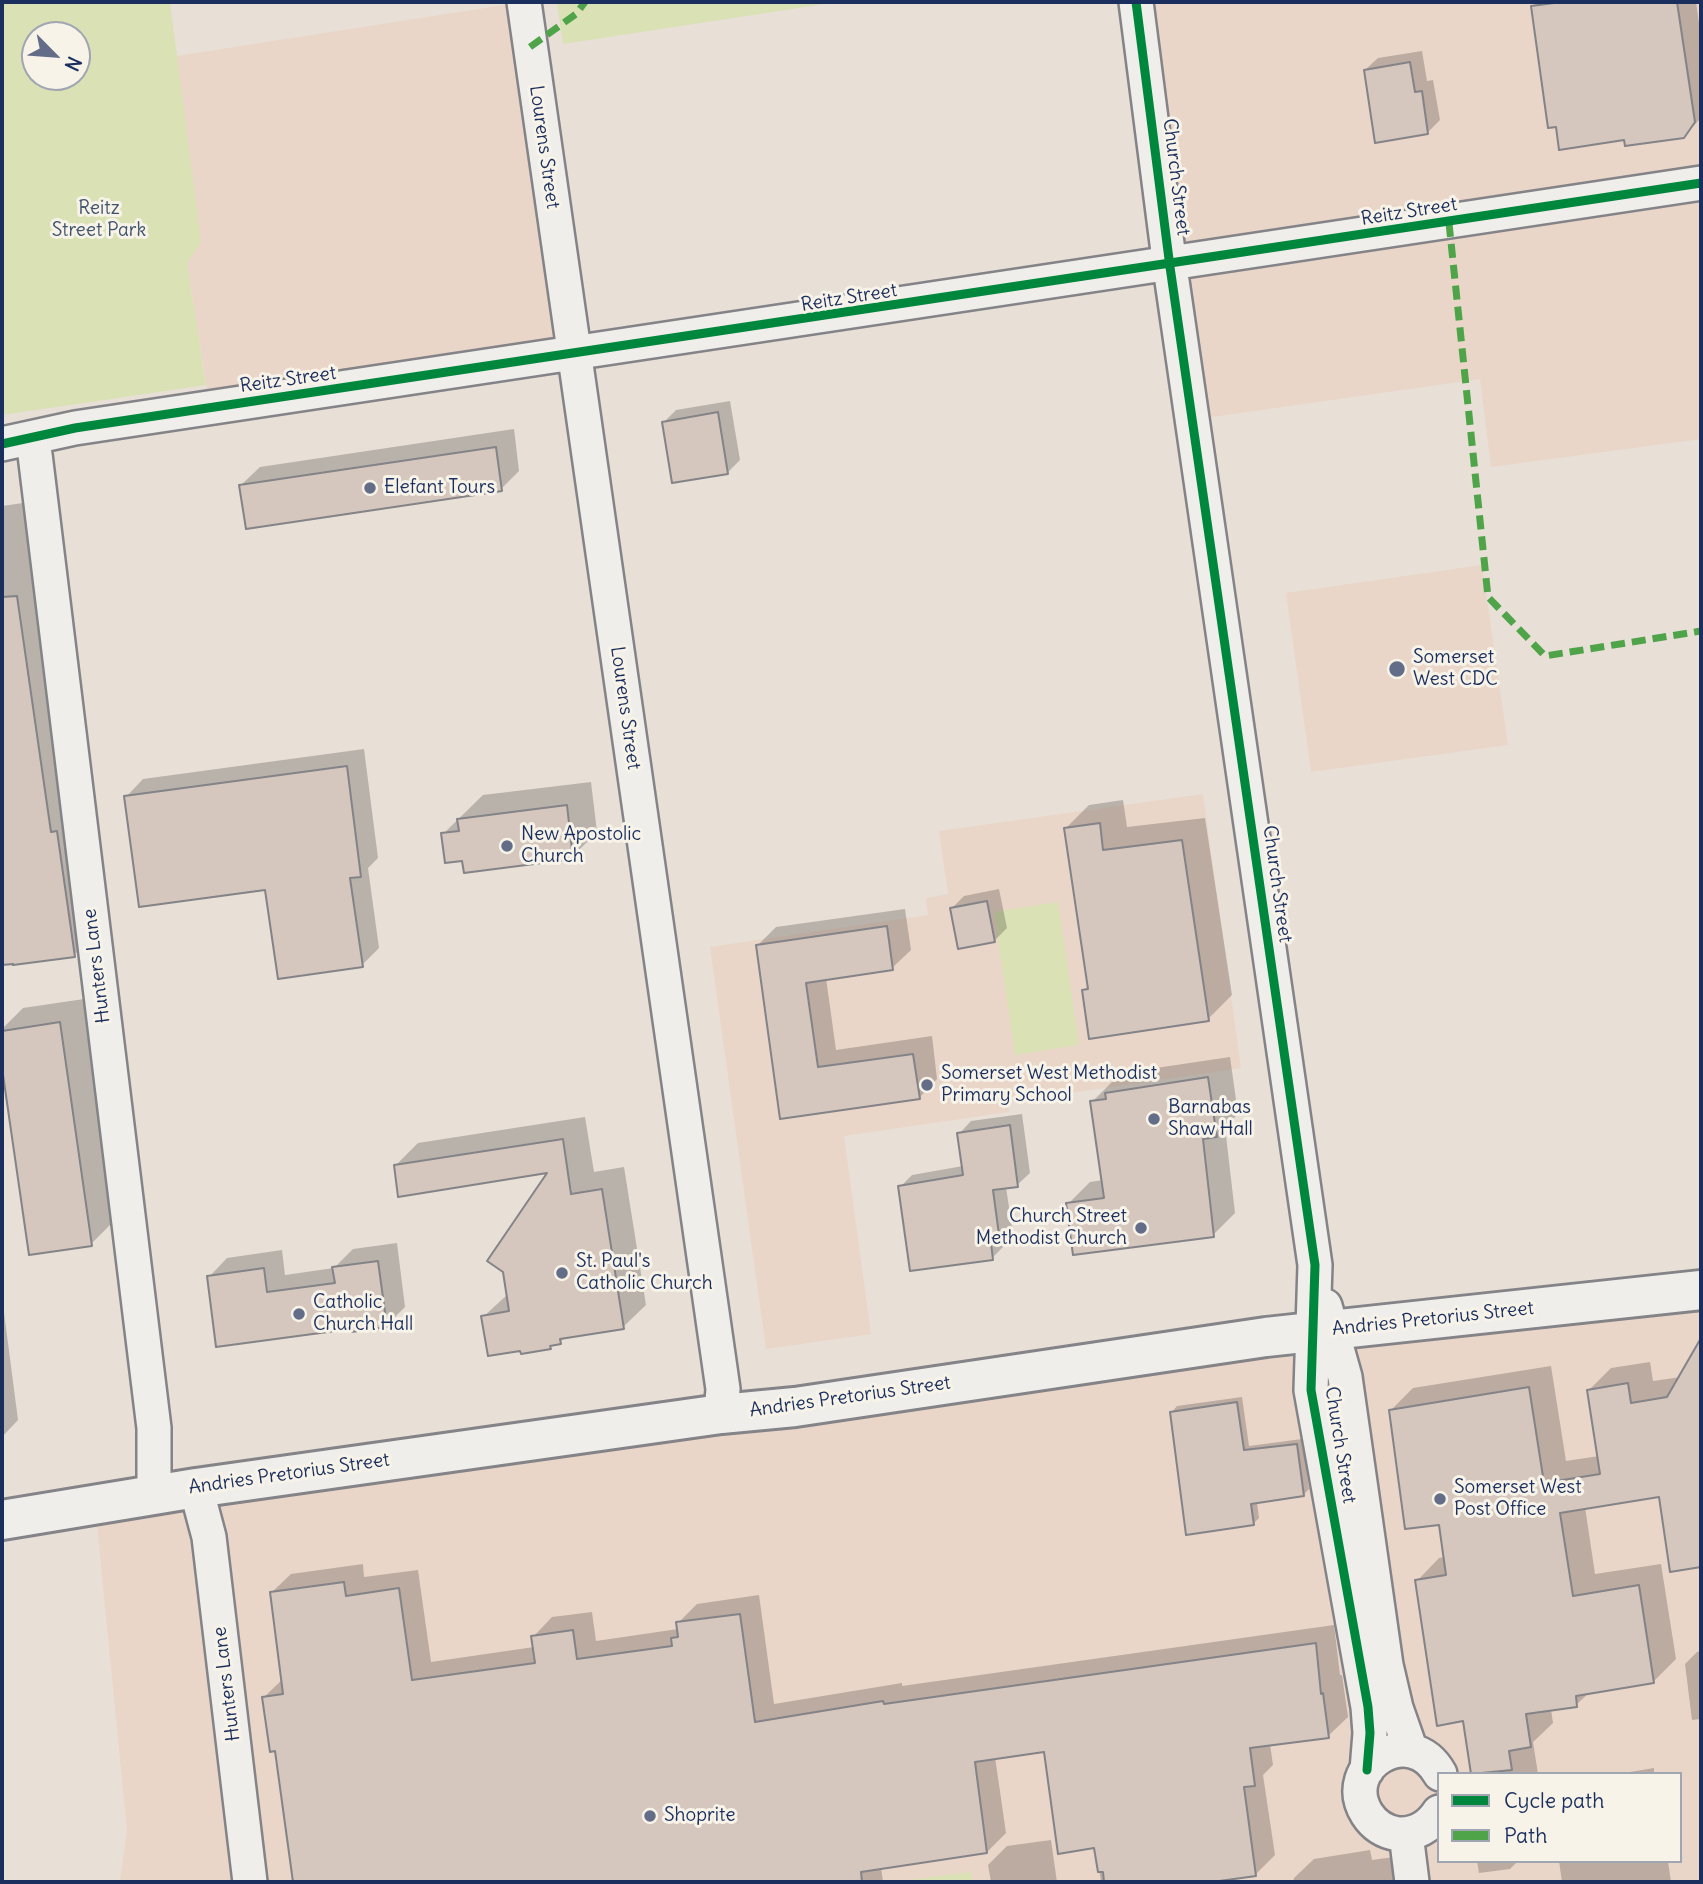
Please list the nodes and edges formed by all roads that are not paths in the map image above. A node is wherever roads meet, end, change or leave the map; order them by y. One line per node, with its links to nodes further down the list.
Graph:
1 (524, 2): 5 (street, Lourens Street)
2 (1136, 2): 4 (street, Church Street)
3 (1701, 183): 4 (street, Reitz Street)
4 (1170, 267): 5 (street, Reitz Street); 8 (street, Church Street)
5 (574, 356): 6 (street, Reitz Street); 9 (street, Lourens Street)
6 (17, 441): 11 (street, Hunters Lane)
7 (1701, 1290): 8 (street, Andries Pretorius Street)
8 (1323, 1331): 9 (street, Andries Pretorius Street); 13 (street, Church Street); 14 (street, Church Street)
9 (721, 1414): 10 (street, Andries Pretorius Street)
10 (196, 1488): 11 (street, Andries Pretorius Street); 18 (street, Hunters Lane)
11 (154, 1494): 12 (street, Andries Pretorius Street)
12 (2, 1520)
13 (1411, 1751): 14 (street); 15 (street)
14 (1367, 1770): 17 (street, Church Street)
15 (1438, 1772)
16 (1437, 1814): 17 (street)
17 (1406, 1833): 19 (street)
18 (250, 1882)
19 (1412, 1882)

